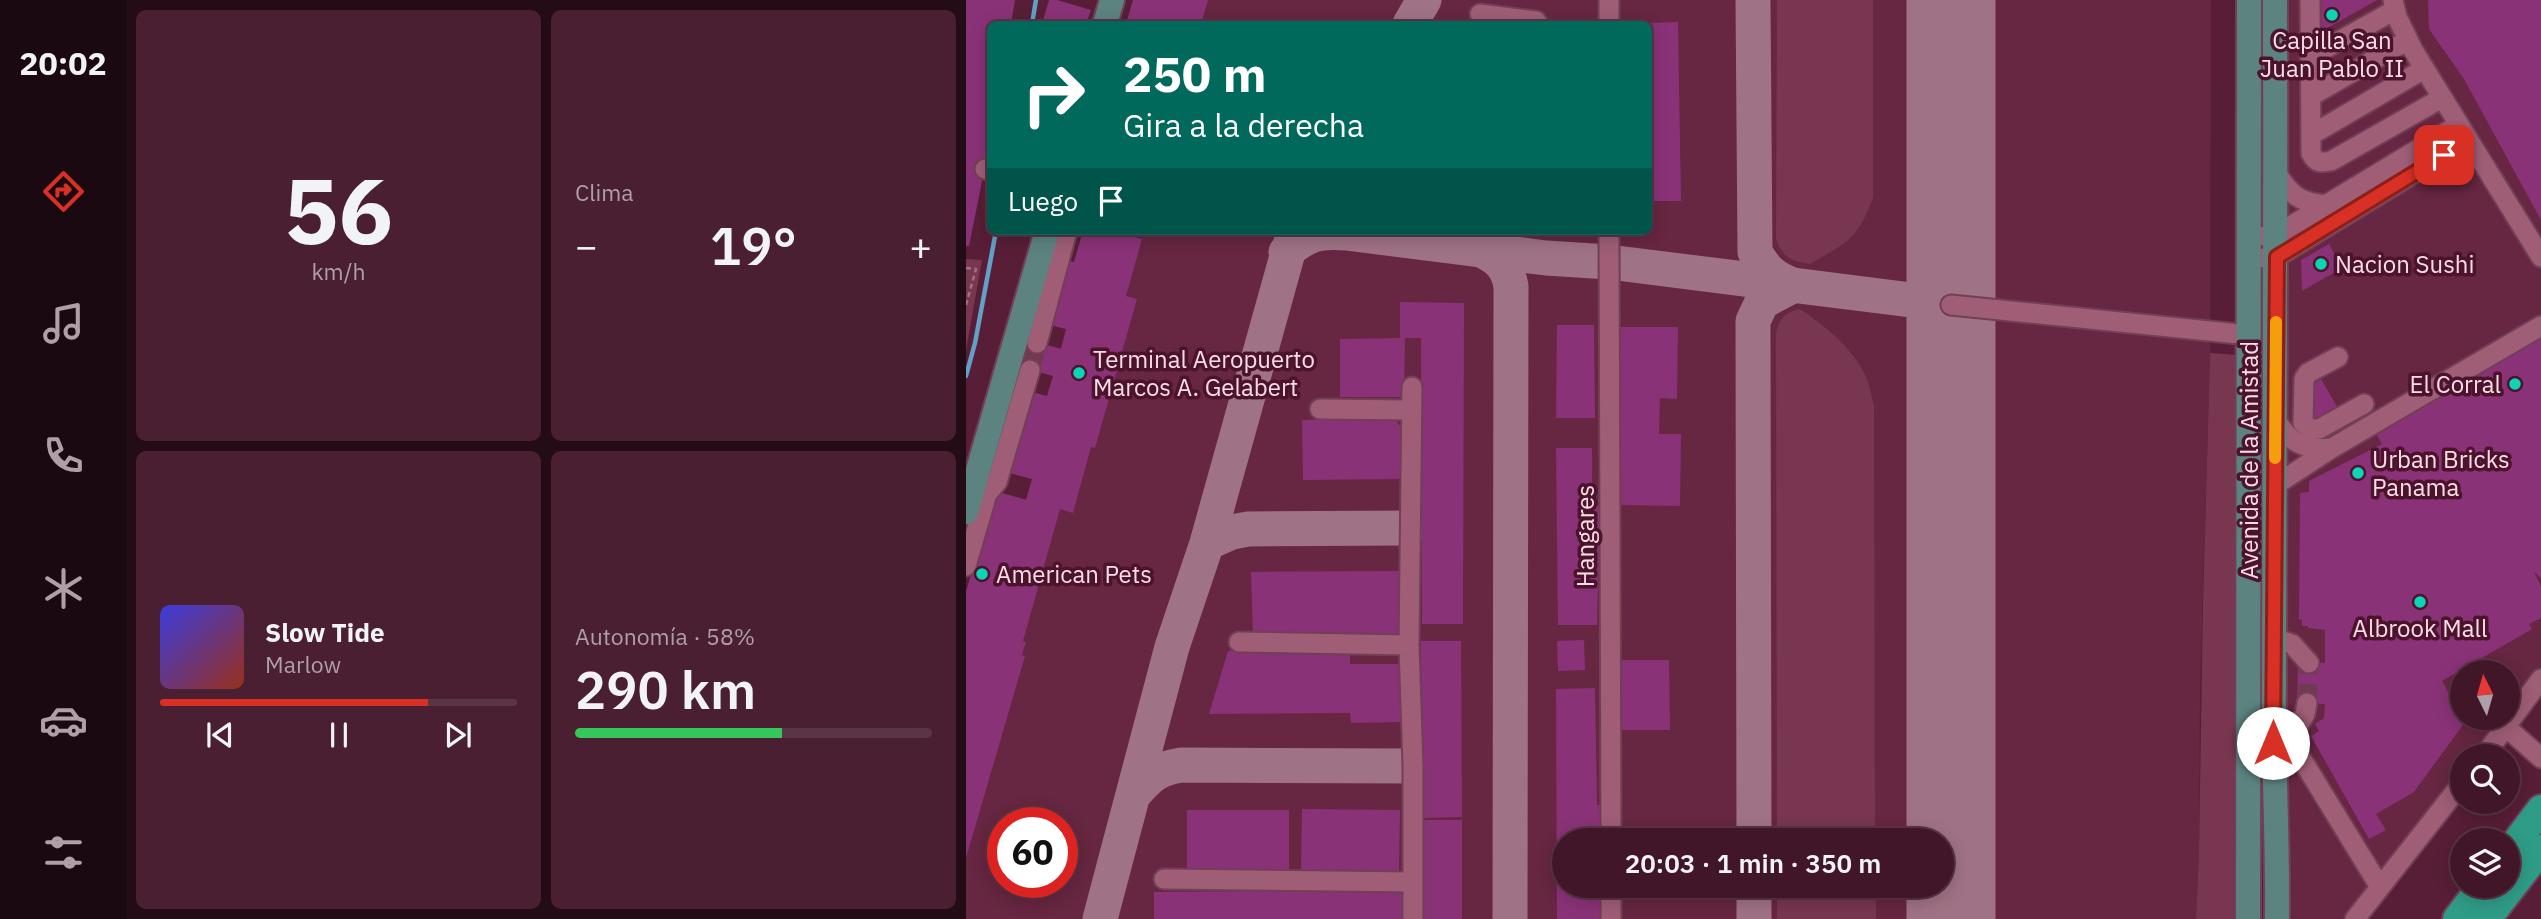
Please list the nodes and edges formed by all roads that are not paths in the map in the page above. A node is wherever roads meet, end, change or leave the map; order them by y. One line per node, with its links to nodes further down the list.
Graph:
1 (1112, 0): 8 (main road)
2 (1609, 0): 10 (lane)
3 (2249, 0): 23 (main road, Avenida de la Amistad)
4 (2275, 0): 18 (main road, Avenida de la Amistad)
5 (2310, 0): 12 (lane)
6 (2394, 5): 11 (lane); 12 (lane)
7 (1480, 14): 9 (lane)
8 (1106, 21)
9 (1536, 21)
10 (1609, 21)
11 (2408, 40): 13 (lane); 14 (lane)
12 (2310, 57): 14 (lane)
13 (2424, 69): 15 (lane); 17 (lane)
14 (2311, 96): 17 (lane)
15 (2442, 98): 16 (lane); 17 (lane)
16 (2463, 133): 19 (lane); 22 (lane); 24 (lane)
17 (2311, 135)
18 (2276, 172): 19 (lane); 22 (main road, Avenida de la Amistad)
19 (2327, 205): 22 (lane)
20 (1609, 235): 55 (lane, Hangares)
21 (1050, 242): 28 (lane); 38 (main road)
22 (2276, 246): 23 (lane); 35 (main road, Avenida de la Amistad)
23 (2249, 247): 27 (main road, Avenida de la Amistad)
24 (2541, 257)
25 (1951, 305): 27 (lane)
26 (2541, 326): 36 (lane)
27 (2249, 335): 68 (main road, Avenida de la Amistad)
28 (1037, 343)
29 (2338, 357): 32 (lane)
30 (1030, 369): 38 (lane)
31 (1412, 387): 34 (lane)
32 (2364, 404)
33 (1320, 409): 34 (lane)
34 (1410, 410): 43 (lane)
35 (2275, 418): 36 (lane); 37 (main road, Avenida de la Amistad)
36 (2332, 448): 37 (lane)
37 (2274, 486): 41 (main road, Avenida de la Amistad)
38 (981, 489): 39 (main road); 40 (lane)
39 (966, 512)
40 (966, 566)
41 (2274, 638): 44 (lane); 50 (main road, Avenida de la Amistad)
42 (1239, 642): 43 (lane)
43 (1409, 645): 60 (lane)
44 (2309, 663)
45 (2541, 679): 47 (lane)
46 (2307, 703): 50 (lane)
47 (2520, 708)
48 (2504, 730): 51 (lane)
49 (2509, 730): 52 (lane)
50 (2282, 741): 61 (lane); 69 (main road, Avenida de la Amistad)
51 (2493, 744)
52 (2541, 758)
53 (2450, 798): 61 (lane)
54 (2541, 809): 56 (highway)
55 (1611, 828)
56 (2520, 837)
57 (2541, 849): 58 (highway)
58 (2520, 875)
59 (1164, 879): 60 (lane)
60 (1413, 881): 66 (lane)
61 (2379, 887): 70 (lane)
62 (1611, 898): 67 (lane)
63 (2473, 898): 71 (highway)
64 (2503, 898): 72 (highway)
65 (2505, 898): 73 (highway)
66 (1413, 919)
67 (1611, 919)
68 (2248, 919)
69 (2277, 919)
70 (2355, 919)
71 (2457, 919)
72 (2487, 919)
73 (2493, 919)

